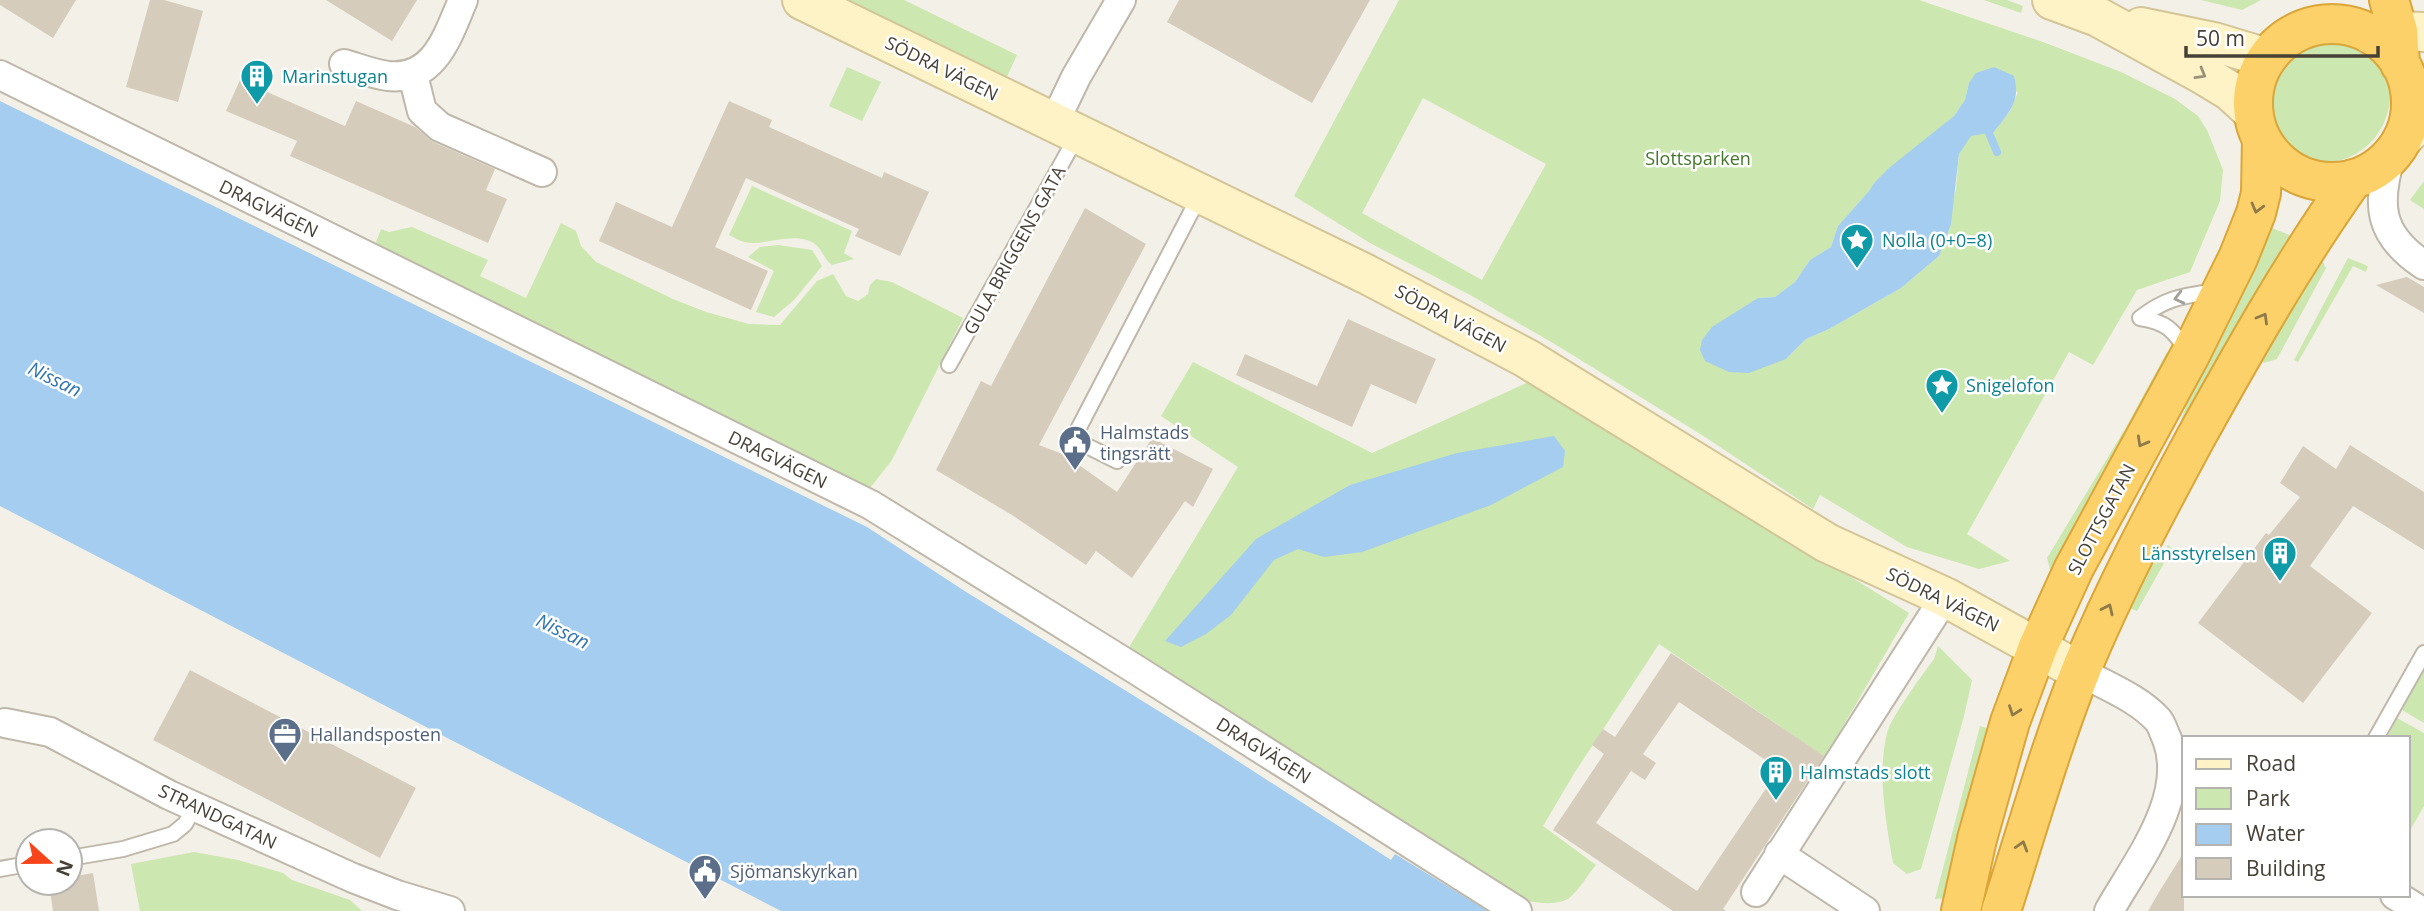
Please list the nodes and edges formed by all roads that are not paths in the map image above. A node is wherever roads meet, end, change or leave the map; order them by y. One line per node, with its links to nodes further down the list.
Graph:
1 (463, 0): 11 (street)
2 (802, 0): 13 (street, SÖDRA VÄGEN)
3 (1121, 0): 13 (street)
4 (2052, 0): 6 (street)
5 (2322, 0): 8 (highway)
6 (2098, 17): 8 (street); 12 (street, one-way to 12)
7 (2396, 32): 8 (highway); 14 (highway)
8 (2287, 33): 12 (highway)
9 (344, 64): 11 (street)
10 (0, 75): 36 (street, DRAGVÄGEN)
11 (413, 75): 15 (street)
12 (2257, 126): 16 (highway); 19 (highway, SLOTTSGATAN, one-way to 19)
13 (1066, 129): 17 (street, SÖDRA VÄGEN); 21 (lane, GULA BRIGGENS GATA)
14 (2406, 137): 16 (highway); 18 (street)
15 (542, 172)
16 (2353, 180): 26 (highway, one-way to 16)
17 (1200, 194): 22 (lane); 23 (street, SÖDRA VÄGEN)
18 (2422, 262)
19 (2222, 290): 20 (highway, SLOTTSGATAN); 20 (lane, one-way to 20)
20 (2190, 355): 24 (highway, SLOTTSGATAN, one-way to 24)
21 (949, 365)
22 (1116, 461)
23 (1945, 597): 24 (street, SÖDRA VÄGEN); 31 (street)
24 (2038, 648): 26 (street, SÖDRA VÄGEN); 38 (highway, SLOTTSGATAN, one-way to 38)
25 (2424, 653): 28 (lane)
26 (2081, 672): 29 (street); 39 (highway, one-way to 26)
27 (2, 723): 30 (street, STRANDGATAN)
28 (2377, 736)
29 (2178, 770): 40 (street)
30 (195, 807): 32 (lane); 35 (street, STRANDGATAN)
31 (1779, 853): 33 (street); 37 (street)
32 (84, 856)
33 (1756, 892)
34 (2398, 897): 41 (street)
35 (450, 911)
36 (1517, 911)
37 (1864, 911)
38 (1961, 911)
39 (2001, 911)
40 (2109, 911)
41 (2421, 911)

